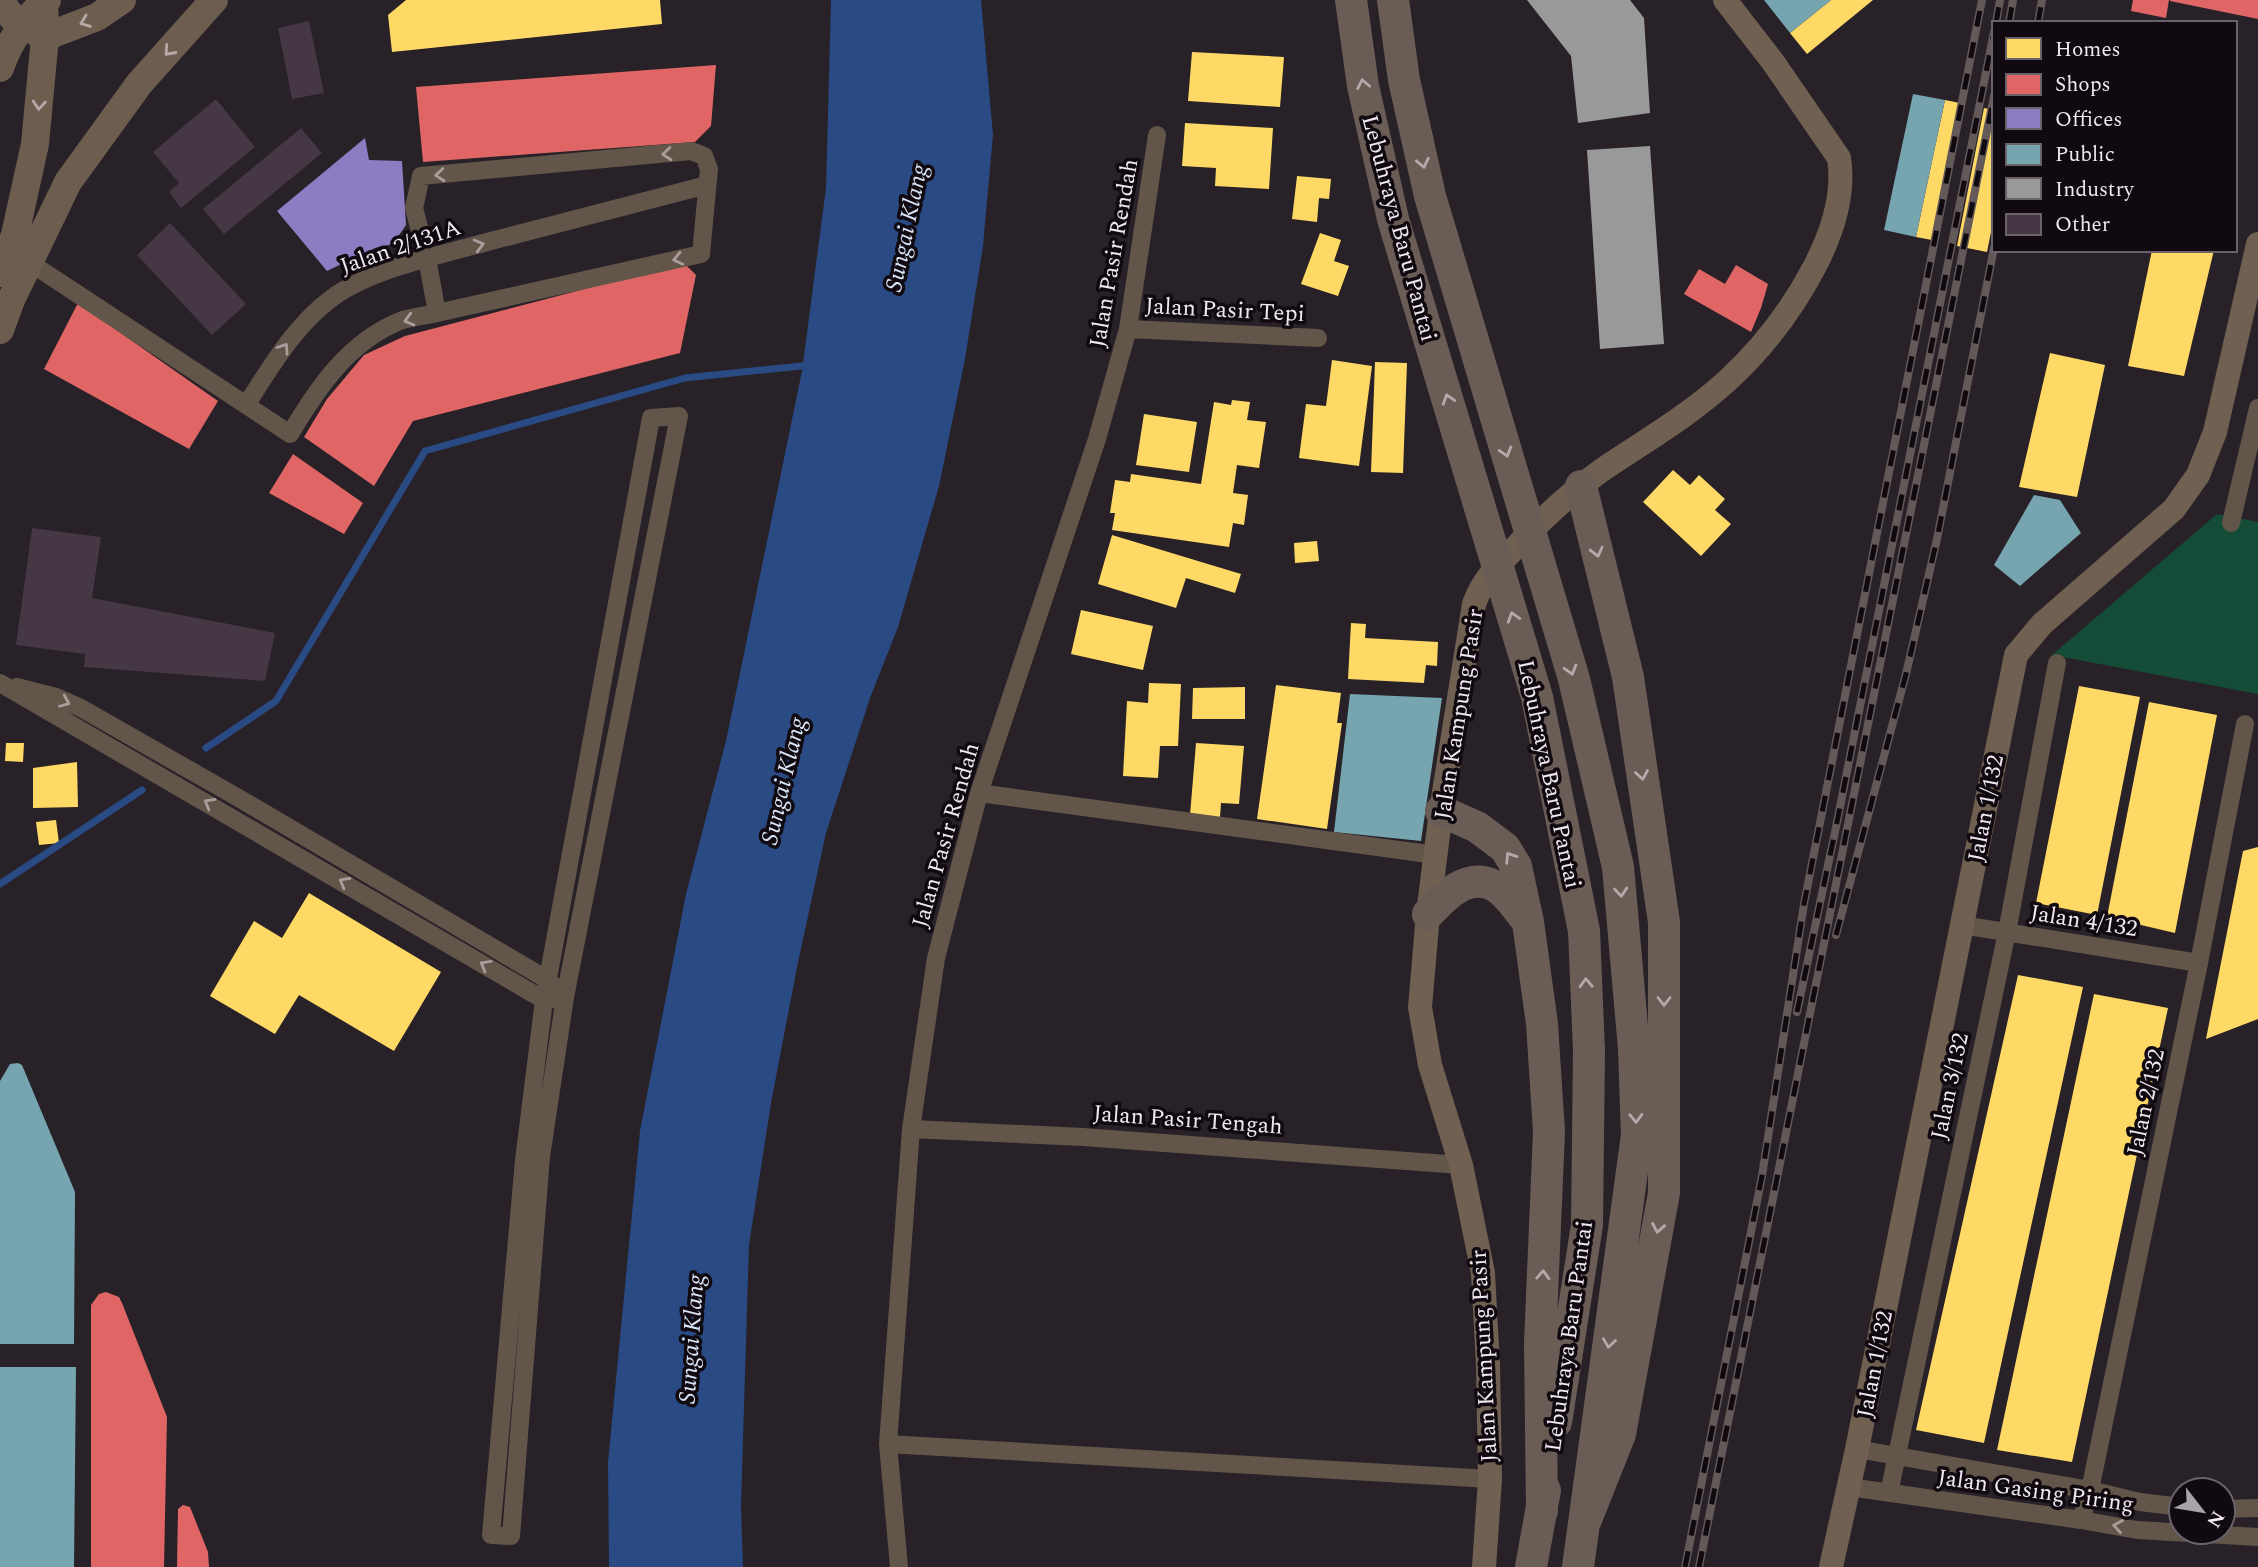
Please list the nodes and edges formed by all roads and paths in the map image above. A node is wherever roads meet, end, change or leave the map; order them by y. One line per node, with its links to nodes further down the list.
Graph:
1 (122, 0): 8 (main road, one-way to 8)
2 (215, 0): 14 (main road, one-way to 14)
3 (1350, 0): 50 (highway, Lebuhraya Baru Pantai, one-way to 3, bridge)
4 (1393, 0): 52 (highway, Lebuhraya Baru Pantai, one-way to 52, bridge)
5 (1725, 0): 22 (street, Jalan Kampung Pasir)
6 (0, 1): 8 (main road)
7 (45, 1): 8 (main road)
8 (34, 31): 9 (main road); 15 (main road, one-way to 15)
9 (0, 68)
10 (1157, 135): 17 (street, Jalan Pasir Rendah)
11 (707, 185): 13 (street, Jalan 2/131A, one-way to 11); 13 (street, one-way to 13); 16 (street, one-way to 16)
12 (2258, 243): 32 (street, Jalan 1/132)
13 (427, 258): 16 (street); 20 (street, Jalan 2/131A, one-way to 13)
14 (29, 262): 18 (main road); 20 (street)
15 (0, 273)
16 (437, 313): 20 (street, one-way to 20)
17 (1128, 329): 19 (street, Jalan Pasir Tepi); 27 (street, Jalan Pasir Rendah)
18 (0, 330)
19 (1318, 338)
20 (246, 405)
21 (2258, 408): 23 (street)
22 (1581, 486): 28 (street, Jalan Kampung Pasir); 52 (highway, one-way to 52)
23 (2231, 523)
24 (2057, 663): 33 (street, Jalan 3/132)
25 (0, 683): 35 (street, one-way to 35); 37 (street, one-way to 25)
26 (2245, 724): 34 (street, Jalan 2/132)
27 (979, 793): 29 (street); 38 (street, Jalan Pasir Rendah)
28 (1441, 811): 29 (street, Jalan Kampung Pasir); 31 (highway, one-way to 28)
29 (1436, 855): 30 (street, Jalan Kampung Pasir)
30 (1428, 914): 31 (highway); 39 (street, Jalan Kampung Pasir)
31 (1528, 922): 50 (highway, one-way to 31)
32 (1962, 925): 33 (street, Jalan 4/132); 41 (street, Jalan 1/132)
33 (2007, 932): 34 (street, Jalan 4/132); 42 (street, Jalan 3/132)
34 (2199, 963): 45 (street, Jalan 2/132)
35 (548, 980): 36 (street); 36 (street); 37 (street)
36 (565, 998): 37 (street); 37 (street)
37 (544, 1000)
38 (911, 1129): 39 (street, Jalan Pasir Tengah); 40 (street, Jalan Pasir Rendah)
39 (1461, 1165): 43 (street, Jalan Kampung Pasir)
40 (888, 1444): 43 (street); 54 (street, Jalan Pasir Rendah)
41 (1857, 1449): 42 (street); 44 (street, Jalan 1/132)
42 (1896, 1455): 45 (street); 46 (street, Jalan 3/132)
43 (1490, 1479): 55 (street, Jalan Kampung Pasir)
44 (1849, 1488): 46 (street, Jalan Gasing Piring); 58 (street, Jalan 1/132)
45 (2090, 1490): 47 (street); 51 (street, Jalan 2/132)
46 (1889, 1493): 51 (street, Jalan Gasing Piring)
47 (2167, 1505)
48 (2258, 1507): 49 (street)
49 (2237, 1508)
50 (1542, 1511): 56 (highway, Lebuhraya Baru Pantai)
51 (2081, 1520): 53 (street, Jalan Gasing Piring, one-way to 51)
52 (1585, 1522): 57 (highway, Lebuhraya Baru Pantai)
53 (2258, 1537)
54 (899, 1567)
55 (1484, 1567)
56 (1531, 1567)
57 (1578, 1567)
58 (1831, 1567)

